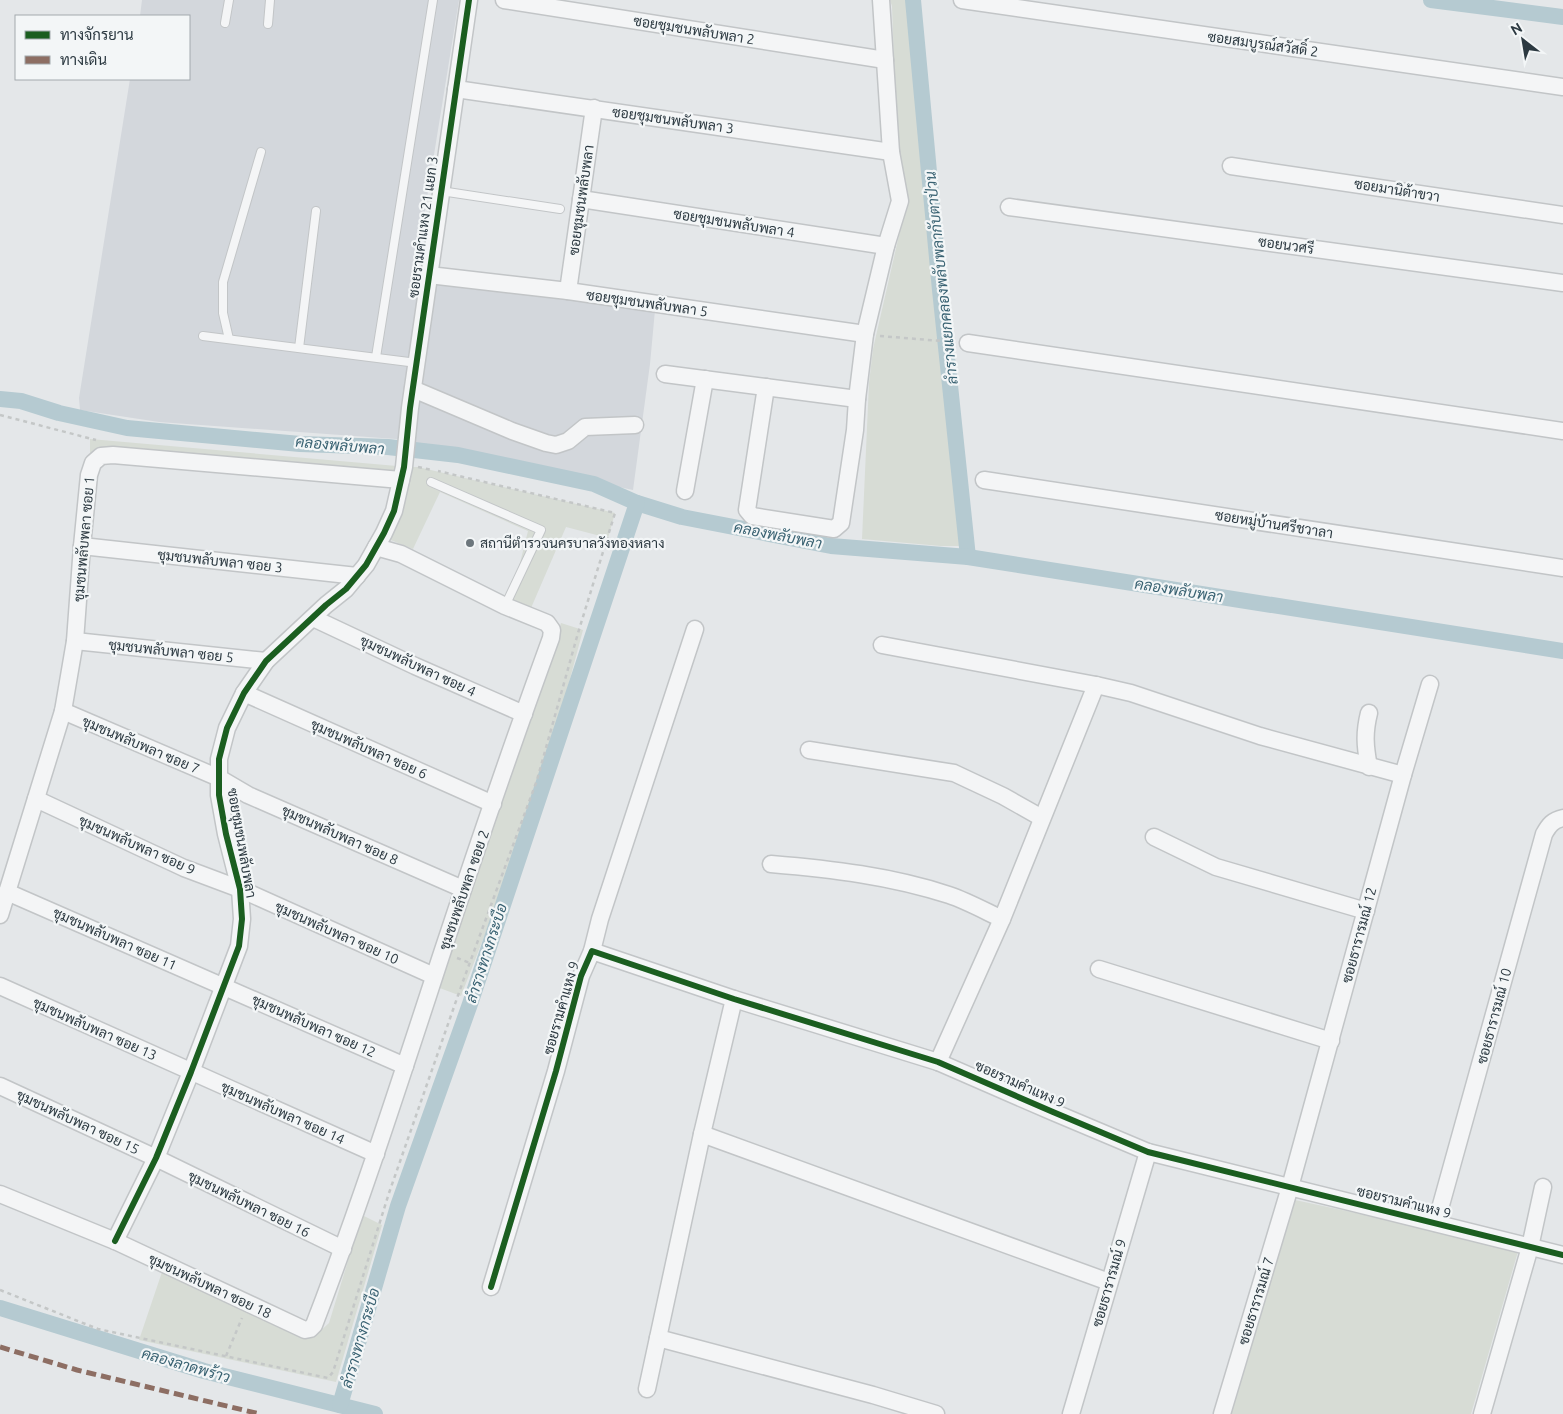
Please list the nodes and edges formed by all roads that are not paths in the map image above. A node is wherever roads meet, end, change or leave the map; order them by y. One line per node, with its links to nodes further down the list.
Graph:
1 (229, 0): 8 (lane)
2 (270, 0): 9 (lane)
3 (433, 0): 32 (lane)
4 (469, 0): 12 (street, ซอยรามคำแหง 21 แยก 3)
5 (504, 0): 10 (street, ซอยชุมชนพลับพลา 2)
6 (881, 0): 10 (street)
7 (962, 0): 11 (street, ซอยสมบูรณ์สวัสดิ์ 2)
8 (225, 23)
9 (268, 24)
10 (885, 60): 15 (street)
11 (1563, 87)
12 (456, 89): 13 (street, ซอยชุมชนพลับพลา 3); 17 (street, ซอยรามคำแหง 21 แยก 3)
13 (594, 108): 15 (street, ซอยชุมชนพลับพลา 3); 18 (street, ซอยชุมชนพลับพลา)
14 (261, 152): 29 (lane)
15 (890, 152): 23 (street)
16 (1231, 166): 22 (street, ซอยมานิต้าขวา)
17 (441, 192): 20 (lane); 24 (street, ซอยรามคำแหง 21 แยก 3)
18 (581, 199): 23 (street, ซอยชุมชนพลับพลา 4); 26 (street, ซอยชุมชนพลับพลา)
19 (1009, 207): 25 (street, ซอยนวศรี)
20 (560, 209)
21 (316, 211): 31 (lane)
22 (1563, 215)
23 (886, 246): 27 (street)
24 (429, 275): 26 (street, ซอยชุมชนพลับพลา 5); 33 (street, ซอยรามคำแหง 21 แยก 3)
25 (1563, 283)
26 (568, 291): 27 (street, ซอยชุมชนพลับพลา 5)
27 (865, 334): 38 (street)
28 (203, 336): 29 (lane)
29 (229, 339): 31 (lane)
30 (968, 343): 40 (street)
31 (299, 348): 32 (lane)
32 (376, 357): 33 (lane)
33 (416, 363): 37 (street, ซอยรามคำแหง 21 แยก 3)
34 (665, 374): 35 (street)
35 (705, 379): 36 (street); 45 (street)
36 (766, 387): 38 (street); 38 (street)
37 (413, 389): 39 (street); 41 (street, ซอยรามคำแหง 21 แยก 3)
38 (857, 398)
39 (634, 425)
40 (1563, 431)
41 (406, 457): 42 (street, ซอยชุมชนพลับพลา)
42 (400, 480): 46 (street, ชุมชนพลับพลา ซอย 1); 47 (street, ซอยชุมชนพลับพลา)
43 (984, 480): 48 (street, ซอยหมู่บ้านศรีชวาลา)
44 (431, 482): 50 (lane)
45 (685, 491)
46 (82, 546): 49 (street, ชุมชนพลับพลา ซอย 3); 53 (street, ชุมชนพลับพลา ซอย 1)
47 (376, 547): 49 (street, ซอยชุมชนพลับพลา); 50 (street, ชุมชนพลับพลา ซอย 2)
48 (1563, 568)
49 (357, 576): 51 (street, ซอยชุมชนพลับพลา)
50 (506, 606): 61 (street, ชุมชนพลับพลา ซอย 2)
51 (313, 618): 55 (street, ซอยชุมชนพลับพลา); 61 (street, ชุมชนพลับพลา ซอย 4)
52 (695, 630): 78 (street)
53 (75, 641): 55 (street, ชุมชนพลับพลา ซอย 5); 59 (street, ชุมชนพลับพลา ซอย 1)
54 (882, 645): 57 (street)
55 (266, 660): 58 (street, ซอยชุมชนพลับพลา)
56 (1430, 684): 64 (street, ซอยธารารมณ์ 12)
57 (1096, 685): 63 (street); 68 (street)
58 (244, 693): 65 (street, ซอยชุมชนพลับพลา); 67 (street, ชุมชนพลับพลา ซอย 6)
59 (63, 712): 65 (street, ชุมชนพลับพลา ซอย 7); 66 (street, ชุมชนพลับพลา ซอย 1)
60 (1368, 713): 63 (street)
61 (524, 714): 67 (street, ชุมชนพลับพลา ซอย 2)
62 (809, 750): 68 (street)
63 (1369, 767): 64 (street)
64 (1403, 775): 75 (street, ซอยธารารมณ์ 12)
65 (219, 778): 72 (street, ซอยชุมชนพลับพลา); 73 (street, ชุมชนพลับพลา ซอย 8)
66 (36, 799): 72 (street, ชุมชนพลับพลา ซอย 9); 74 (street, ชุมชนพลับพลา ซอย 1)
67 (493, 804): 73 (street, ชุมชนพลับพลา ซอย 2)
68 (1042, 818): 77 (street)
69 (1563, 818): 96 (street, ซอยธารารมณ์ 10)
70 (1154, 837): 75 (street)
71 (770, 864): 77 (street)
72 (240, 889): 80 (street, ชุมชนพลับพลา ซอย 10); 82 (street, ซอยชุมชนพลับพลา)
73 (463, 889): 80 (street, ชุมชนพลับพลา ซอย 2)
74 (8, 892): 76 (street, ชุมชนพลับพลา ซอย 1); 82 (street, ชุมชนพลับพลา ซอย 11)
75 (1366, 911): 84 (street, ซอยธารารมณ์ 12)
76 (0, 915)
77 (1002, 918): 85 (street)
78 (592, 951): 83 (street, ซอยรามคำแหง 9); 102 (street, ซอยรามคำแหง 9)
79 (1099, 969): 84 (street)
80 (434, 976): 86 (street, ชุมชนพลับพลา ซอย 2)
81 (0, 986): 87 (street, ชุมชนพลับพลา ซอย 13)
82 (223, 986): 86 (street, ชุมชนพลับพลา ซอย 12); 87 (street, ซอยชุมชนพลับพลา)
83 (734, 999): 85 (street, ซอยรามคำแหง 9); 89 (street)
84 (1331, 1041): 93 (street, ซอยธารารมณ์ 12)
85 (938, 1062): 90 (street, ซอยรามคำแหง 9)
86 (405, 1066): 91 (street, ชุมชนพลับพลา ซอย 2)
87 (191, 1072): 91 (street, ชุมชนพลับพลา ซอย 14); 92 (street, ซอยชุมชนพลับพลา)
88 (0, 1086): 92 (street, ชุมชนพลับพลา ซอย 15)
89 (702, 1134): 101 (street); 104 (street)
90 (1148, 1152): 93 (street, ซอยรามคำแหง 9); 101 (street, ซอยธารารมณ์ 9)
91 (376, 1154): 99 (street, ชุมชนพลับพลา ซอย 2)
92 (156, 1158): 97 (street, ซอยชุมชนพลับพลา); 99 (street, ชุมชนพลับพลา ซอย 16)
93 (1290, 1187): 96 (street, ซอยรามคำแหง 9); 108 (street, ซอยธารารมณ์ 7)
94 (1543, 1188): 98 (street)
95 (0, 1194): 97 (street, ชุมชนพลับพลา ซอย 18)
96 (1436, 1223): 98 (street, ซอยรามคำแหง 9)
97 (115, 1241): 103 (street, ชุมชนพลับพลา ซอย 18)
98 (1530, 1246): 100 (street, ซอยรามคำแหง 9); 109 (street)
99 (343, 1249): 103 (street, ชุมชนพลับพลา ซอย 2)
100 (1563, 1254)
101 (1109, 1282): 107 (street, ซอยธารารมณ์ 9)
102 (491, 1287)
103 (305, 1330)
104 (658, 1338): 105 (street); 106 (street)
105 (647, 1389)
106 (936, 1414)
107 (1071, 1414)
108 (1222, 1414)
109 (1482, 1414)

